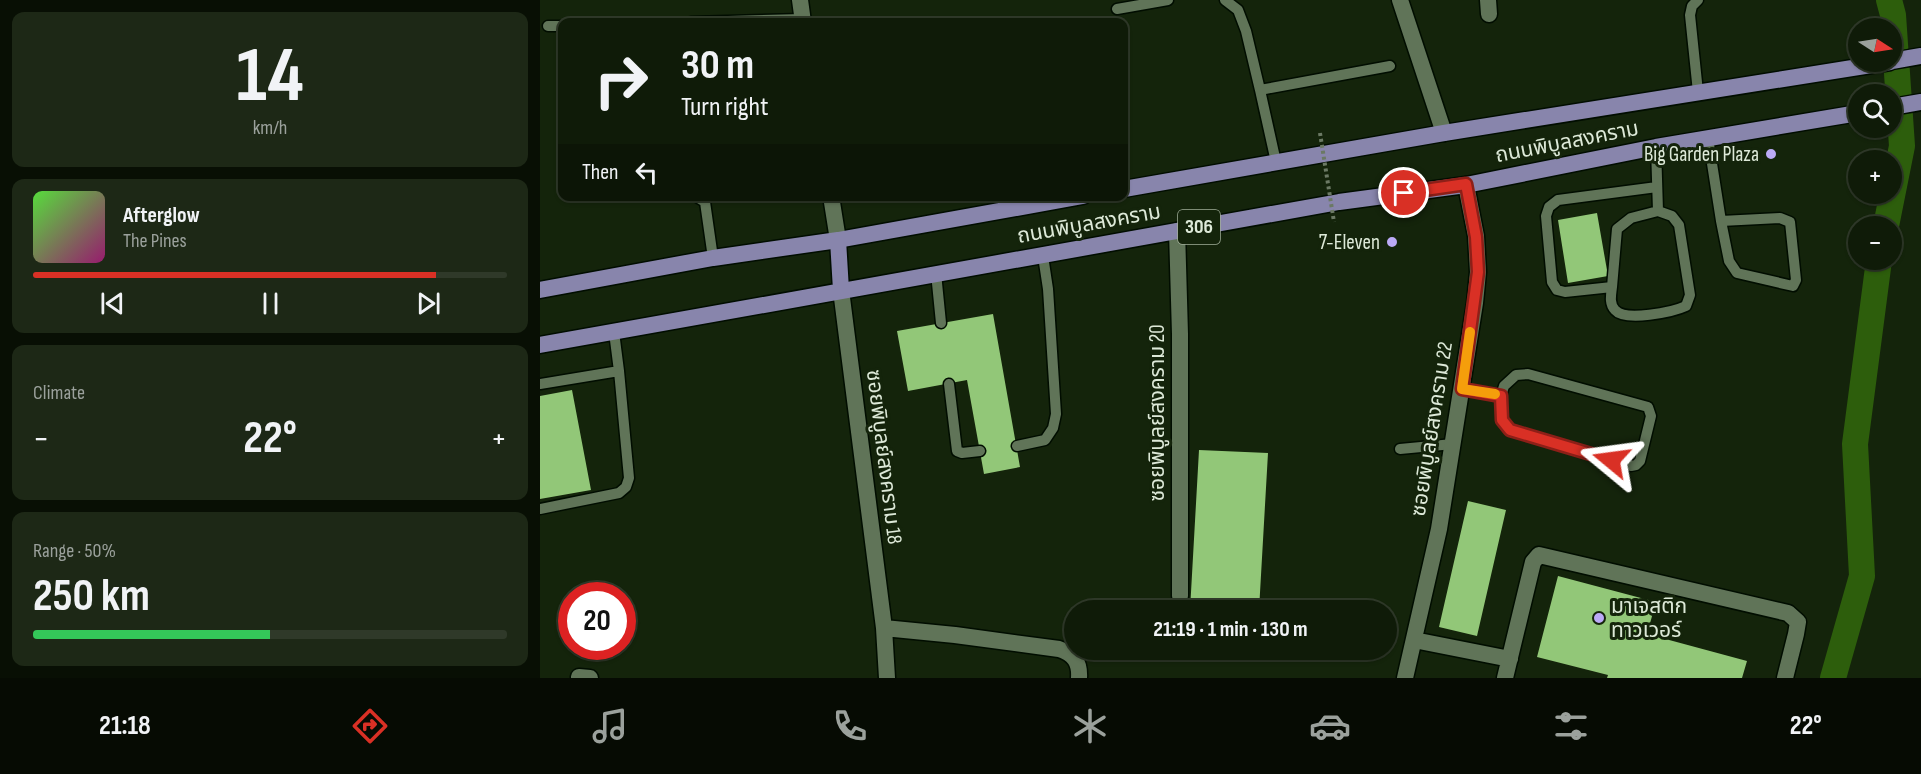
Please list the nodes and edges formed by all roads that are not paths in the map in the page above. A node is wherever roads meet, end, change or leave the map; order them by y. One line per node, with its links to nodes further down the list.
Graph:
1 (800, 0): 7 (street)
2 (1168, 0): 6 (lane)
3 (1225, 0): 14 (lane)
4 (1400, 0): 19 (street)
5 (1698, 0): 15 (lane)
6 (1117, 9)
7 (803, 18)
8 (558, 26): 9 (lane)
9 (548, 27)
10 (1921, 56): 11 (main road, ถนนพิบูลสงคราม / 306)
11 (1902, 59)
12 (1390, 66): 14 (lane)
13 (1848, 68): 15 (main road, ถนนพิบูลสงคราม / 306)
14 (1260, 90): 22 (lane)
15 (1698, 92): 19 (main road, ถนนพิบูลสงคราม / 306)
16 (1921, 102): 17 (main road)
17 (1902, 105)
18 (1848, 115): 20 (main road, ถนนพิบูลสงคราม / 306)
19 (1444, 133): 22 (main road, ถนนพิบูลสงคราม / 306)
20 (1708, 138): 21 (main road, ถนนพิบูลสงคราม / 306); 30 (lane)
21 (1656, 147): 23 (main road, ถนนพิบูลสงคราม / 306); 24 (lane)
22 (1276, 162): 25 (main road, ถนนพิบูลสงคราม / 306)
23 (1466, 184): 31 (main road, ถนนพิบูลสงคราม / 306); 45 (street, ซอยพิบูลย์สงคราม 22)
24 (1658, 187): 29 (lane); 36 (lane)
25 (1128, 188)
26 (703, 201): 34 (lane)
27 (832, 201): 32 (street)
28 (1055, 201): 32 (main road, ถนนพิบูลสงคราม)
29 (1658, 211): 36 (lane); 36 (lane)
30 (1721, 221): 30 (lane)
31 (1177, 231): 33 (main road, ถนนพิบูลสงคราม / 306); 52 (street, ซอยพิบูลย์สงคราม 20)
32 (838, 240): 34 (main road, ถนนพิบูลสงคราม); 38 (main road)
33 (1043, 256): 35 (main road, ถนนพิบูลสงคราม / 306); 48 (lane)
34 (712, 258): 37 (main road, ถนนพิบูลสงคราม)
35 (936, 273): 38 (main road, ถนนพิบูลสงคราม / 306); 39 (lane)
36 (1612, 287)
37 (540, 290)
38 (841, 291): 40 (main road, ถนนพิบูลสงคราม / 306); 53 (street, ซอยพิบูลย์สงคราม 18)
39 (941, 323)
40 (614, 332): 41 (main road, ถนนพิบูลสงคราม / 306); 42 (lane)
41 (540, 345)
42 (619, 371): 43 (lane); 51 (lane)
43 (540, 384)
44 (949, 384): 50 (lane)
45 (1462, 389): 46 (lane); 47 (street, ซอยพิบูลย์สงคราม 22)
46 (1501, 396): 46 (lane)
47 (1453, 444): 49 (lane); 54 (street, ซอยพิบูลย์สงคราม 22)
48 (1017, 446)
49 (1400, 449)
50 (980, 451)
51 (540, 509)
52 (1180, 596)
53 (884, 628): 56 (street, ซอยพิบูลย์สงคราม 18); 57 (street)
54 (1414, 640): 55 (street); 58 (street, ซอยพิบูลย์สงคราม 22)
55 (1510, 659): 59 (street); 60 (street)
56 (888, 678)
57 (1078, 678)
58 (1405, 678)
59 (1505, 678)
60 (1785, 678)

